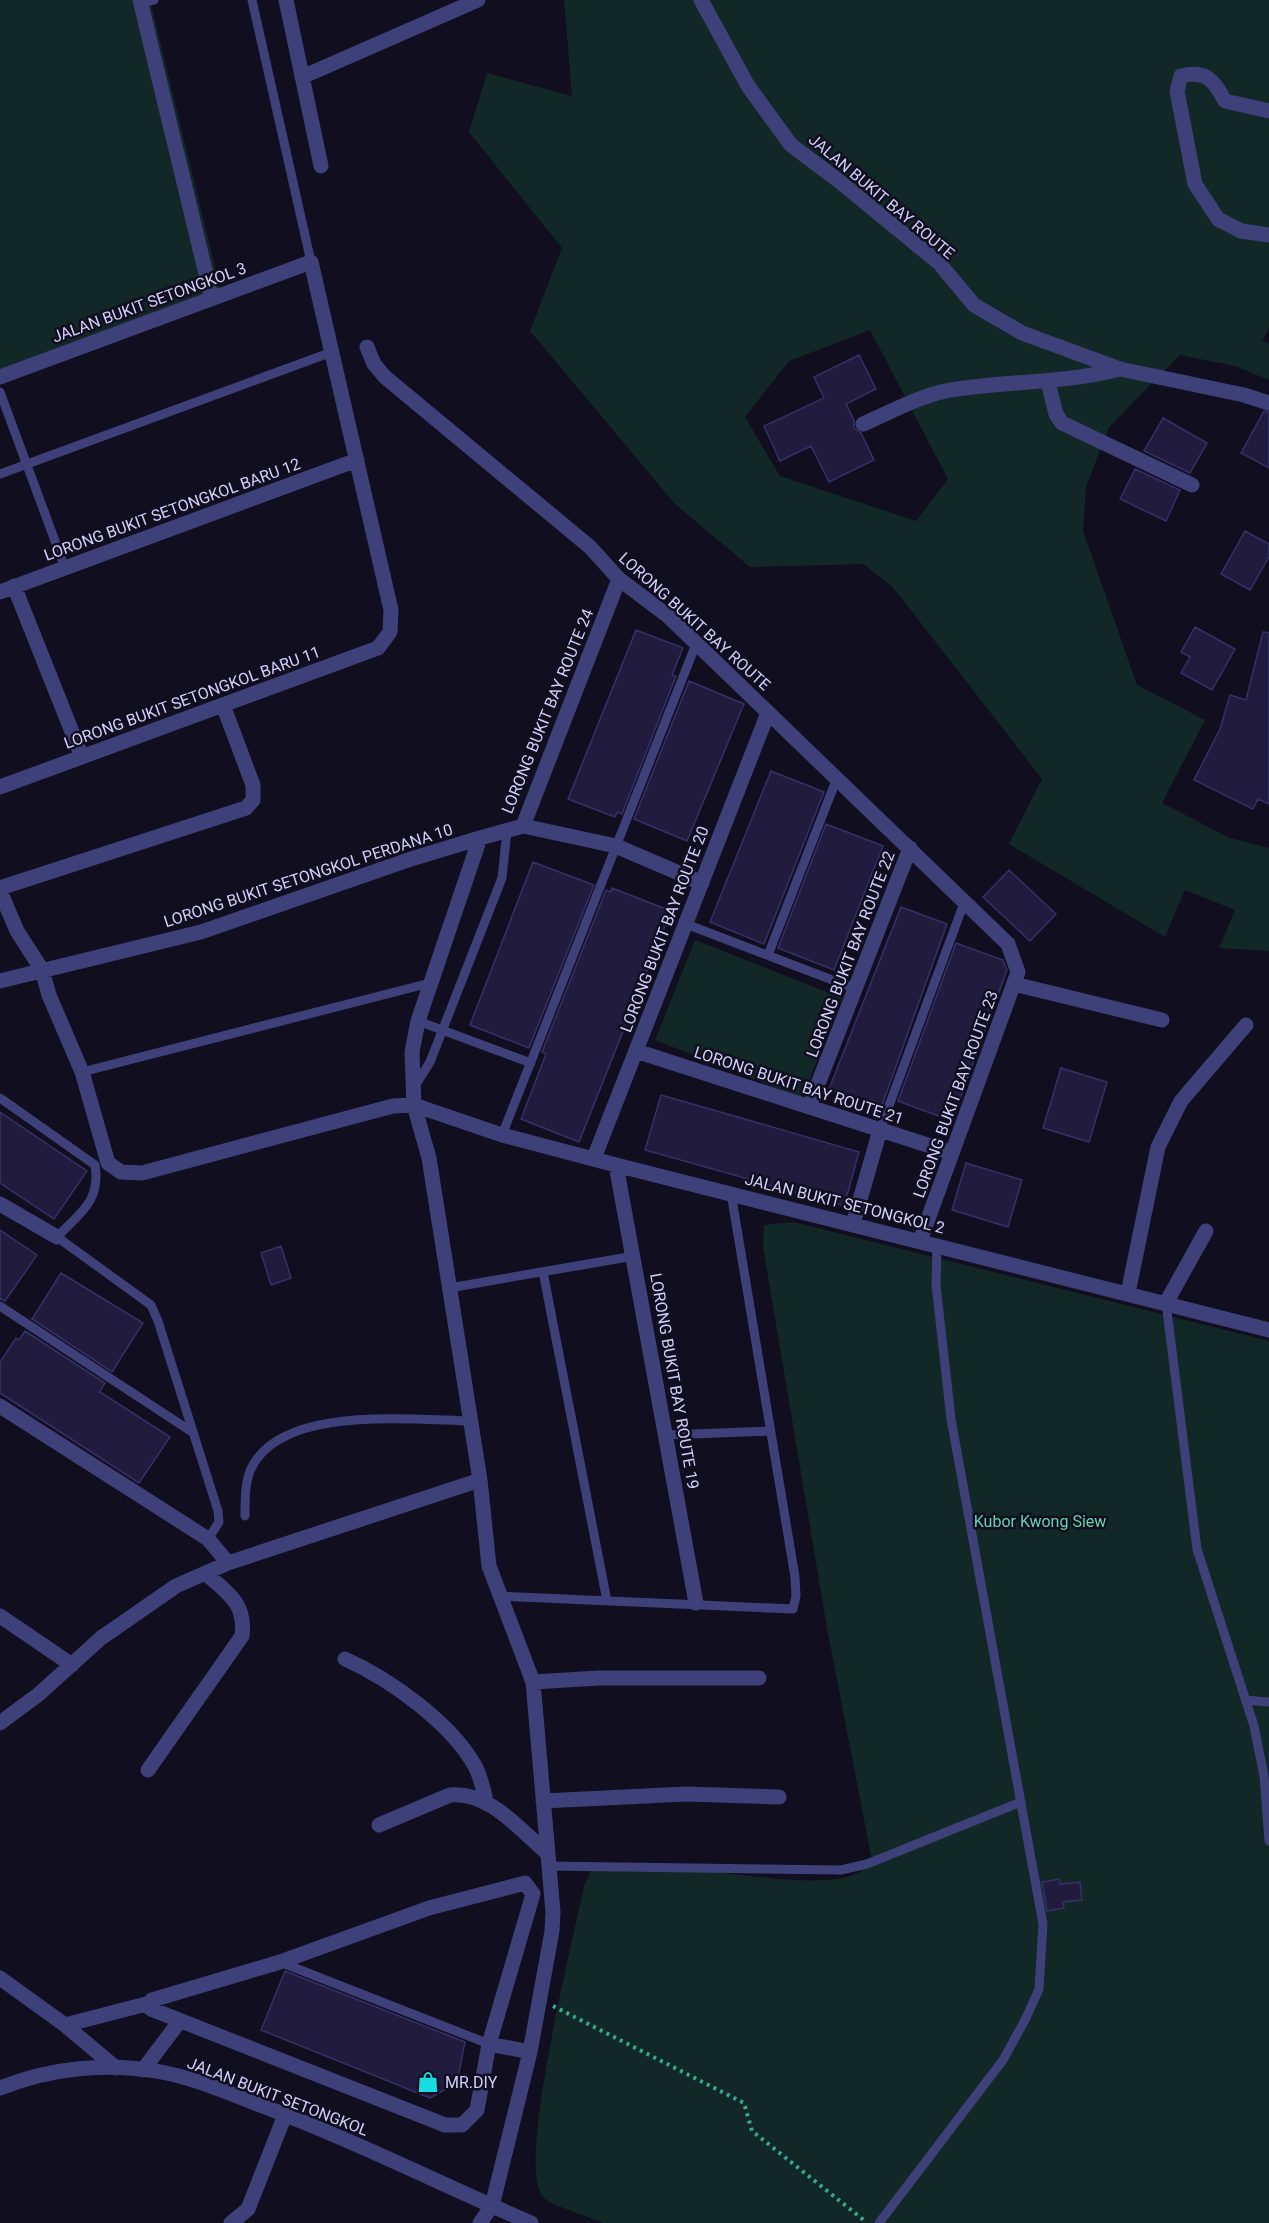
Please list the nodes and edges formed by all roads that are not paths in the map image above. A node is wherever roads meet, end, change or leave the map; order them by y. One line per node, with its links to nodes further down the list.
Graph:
1 (252, 0): 10 (lane)
2 (286, 0): 6 (street)
3 (478, 0): 6 (street)
4 (701, 0): 14 (street, JALAN BUKIT BAY ROUTE)
5 (145, 1): 11 (street)
6 (302, 77): 8 (street)
7 (1269, 111): 9 (street)
8 (321, 166)
9 (1269, 235)
10 (311, 262): 11 (street, JALAN BUKIT SETONGKOL 3); 13 (street)
11 (212, 299): 15 (street, JALAN BUKIT SETONGKOL 3)
12 (367, 347): 25 (street, LORONG BUKIT BAY ROUTE)
13 (332, 352): 20 (street); 21 (lane)
14 (1120, 369): 16 (street); 18 (street, JALAN BUKIT BAY ROUTE)
15 (0, 377)
16 (1048, 382): 19 (street); 23 (street)
17 (0, 392): 21 (lane)
18 (1269, 403)
19 (863, 424)
20 (357, 460): 24 (street, LORONG BUKIT SETONGKOL BARU 12); 28 (street, LORONG BUKIT SETONGKOL BARU 11)
21 (27, 465): 22 (lane); 24 (lane)
22 (0, 474)
23 (1192, 485)
24 (65, 568): 26 (street, LORONG BUKIT SETONGKOL BARU 12)
25 (619, 579): 27 (street, LORONG BUKIT BAY ROUTE); 33 (street, LORONG BUKIT BAY ROUTE 24)
26 (7, 589): 30 (street)
27 (696, 644): 29 (street, LORONG BUKIT BAY ROUTE); 36 (lane)
28 (223, 705): 30 (street, LORONG BUKIT SETONGKOL BARU 11); 39 (street)
29 (768, 713): 31 (street, LORONG BUKIT BAY ROUTE); 38 (street, LORONG BUKIT BAY ROUTE 20)
30 (82, 757): 32 (street, LORONG BUKIT SETONGKOL BARU 11)
31 (837, 778): 37 (street, LORONG BUKIT BAY ROUTE); 42 (lane)
32 (0, 787)
33 (523, 826): 34 (street, LORONG BUKIT BAY ROUTE 24); 36 (street)
34 (507, 831): 35 (street, LORONG BUKIT BAY ROUTE 24); 52 (lane)
35 (480, 838): 44 (street, LORONG BUKIT SETONGKOL PERDANA 10); 46 (street)
36 (616, 846): 38 (street); 54 (lane)
37 (910, 848): 40 (street, LORONG BUKIT BAY ROUTE); 48 (street, LORONG BUKIT BAY ROUTE 22)
38 (702, 883): 41 (street, LORONG BUKIT BAY ROUTE 20)
39 (0, 890): 44 (street)
40 (964, 903): 43 (street, LORONG BUKIT BAY ROUTE); 60 (lane)
41 (686, 924): 42 (lane); 53 (street, LORONG BUKIT BAY ROUTE 20)
42 (768, 956): 48 (lane)
43 (1014, 958): 47 (street, LORONG BUKIT BAY ROUTE 23)
44 (42, 970): 45 (street, LORONG BUKIT SETONGKOL PERDANA 10); 55 (street)
45 (0, 981)
46 (430, 983): 50 (street); 55 (lane)
47 (1014, 984): 49 (street); 62 (street, LORONG BUKIT BAY ROUTE 23)
48 (856, 989): 59 (street, LORONG BUKIT BAY ROUTE 22)
49 (1162, 1020)
50 (418, 1021): 52 (lane); 56 (street)
51 (1246, 1025): 75 (street)
52 (443, 1030): 54 (lane); 56 (lane)
53 (636, 1051): 59 (street, LORONG BUKIT BAY ROUTE 21); 63 (street, LORONG BUKIT BAY ROUTE 20)
54 (531, 1063): 61 (lane)
55 (82, 1072): 58 (street)
56 (413, 1089): 58 (street)
57 (0, 1098): 69 (lane)
58 (414, 1105): 61 (street, JALAN BUKIT SETONGKOL 2); 74 (street)
59 (809, 1107): 60 (street, LORONG BUKIT BAY ROUTE 21)
60 (880, 1130): 62 (street, LORONG BUKIT BAY ROUTE 21); 67 (street)
61 (502, 1135): 63 (street, JALAN BUKIT SETONGKOL 2)
62 (951, 1153): 70 (street, LORONG BUKIT BAY ROUTE 23)
63 (594, 1158): 64 (street, JALAN BUKIT SETONGKOL 2)
64 (616, 1165): 65 (street, JALAN BUKIT SETONGKOL 2); 72 (street, LORONG BUKIT BAY ROUTE 19)
65 (731, 1193): 67 (street, JALAN BUKIT SETONGKOL 2); 81 (lane)
66 (0, 1204): 69 (street)
67 (853, 1224): 70 (street, JALAN BUKIT SETONGKOL 2)
68 (1206, 1231): 76 (street)
69 (57, 1237): 82 (lane)
70 (920, 1241): 71 (street, JALAN BUKIT SETONGKOL 2)
71 (937, 1245): 75 (street, JALAN BUKIT SETONGKOL 2); 104 (lane)
72 (634, 1256): 73 (lane); 83 (street, LORONG BUKIT BAY ROUTE 19)
73 (543, 1272): 74 (lane); 90 (lane)
74 (449, 1288): 80 (street)
75 (1128, 1293): 76 (street, JALAN BUKIT SETONGKOL 2)
76 (1166, 1303): 78 (street, JALAN BUKIT SETONGKOL 2); 97 (lane)
77 (0, 1306): 82 (lane)
78 (1269, 1330)
79 (0, 1406): 86 (street)
80 (471, 1421): 84 (street); 85 (lane)
81 (770, 1431): 83 (lane); 91 (lane)
82 (192, 1432): 86 (lane)
83 (666, 1435): 91 (street, LORONG BUKIT BAY ROUTE 19)
84 (480, 1480): 87 (street); 89 (street)
85 (245, 1516)
86 (208, 1539): 87 (street)
87 (228, 1563): 88 (street)
88 (205, 1573): 94 (street); 100 (street)
89 (499, 1596): 90 (lane); 96 (street)
90 (607, 1601): 91 (lane)
91 (696, 1603)
92 (0, 1616): 94 (street)
93 (345, 1659): 102 (street)
94 (72, 1665): 99 (street)
95 (759, 1678): 96 (street)
96 (533, 1682): 103 (street)
97 (1245, 1701): 98 (lane); 106 (lane)
98 (1269, 1701)
99 (0, 1723)
100 (148, 1770)
101 (779, 1797): 103 (street)
102 (486, 1801): 105 (street); 107 (street)
103 (543, 1802): 107 (street)
104 (1022, 1802): 107 (lane); 123 (lane)
105 (379, 1825)
106 (1269, 1840)
107 (548, 1859): 114 (street)
108 (280, 1962): 110 (street); 113 (lane); 113 (street)
109 (0, 1978): 112 (street)
110 (150, 2003): 111 (street); 112 (street)
111 (179, 2022): 113 (street); 116 (street)
112 (64, 2025): 115 (street)
113 (489, 2044): 114 (street)
114 (530, 2052): 119 (street)
115 (116, 2068): 116 (street, JALAN BUKIT SETONGKOL); 117 (street, JALAN BUKIT SETONGKOL)
116 (143, 2070): 118 (street, JALAN BUKIT SETONGKOL)
117 (0, 2088)
118 (285, 2115): 119 (street, JALAN BUKIT SETONGKOL); 120 (street)
119 (492, 2206): 121 (street); 122 (street, JALAN BUKIT SETONGKOL)
120 (231, 2223)
121 (480, 2223)
122 (531, 2223)
123 (879, 2223)

